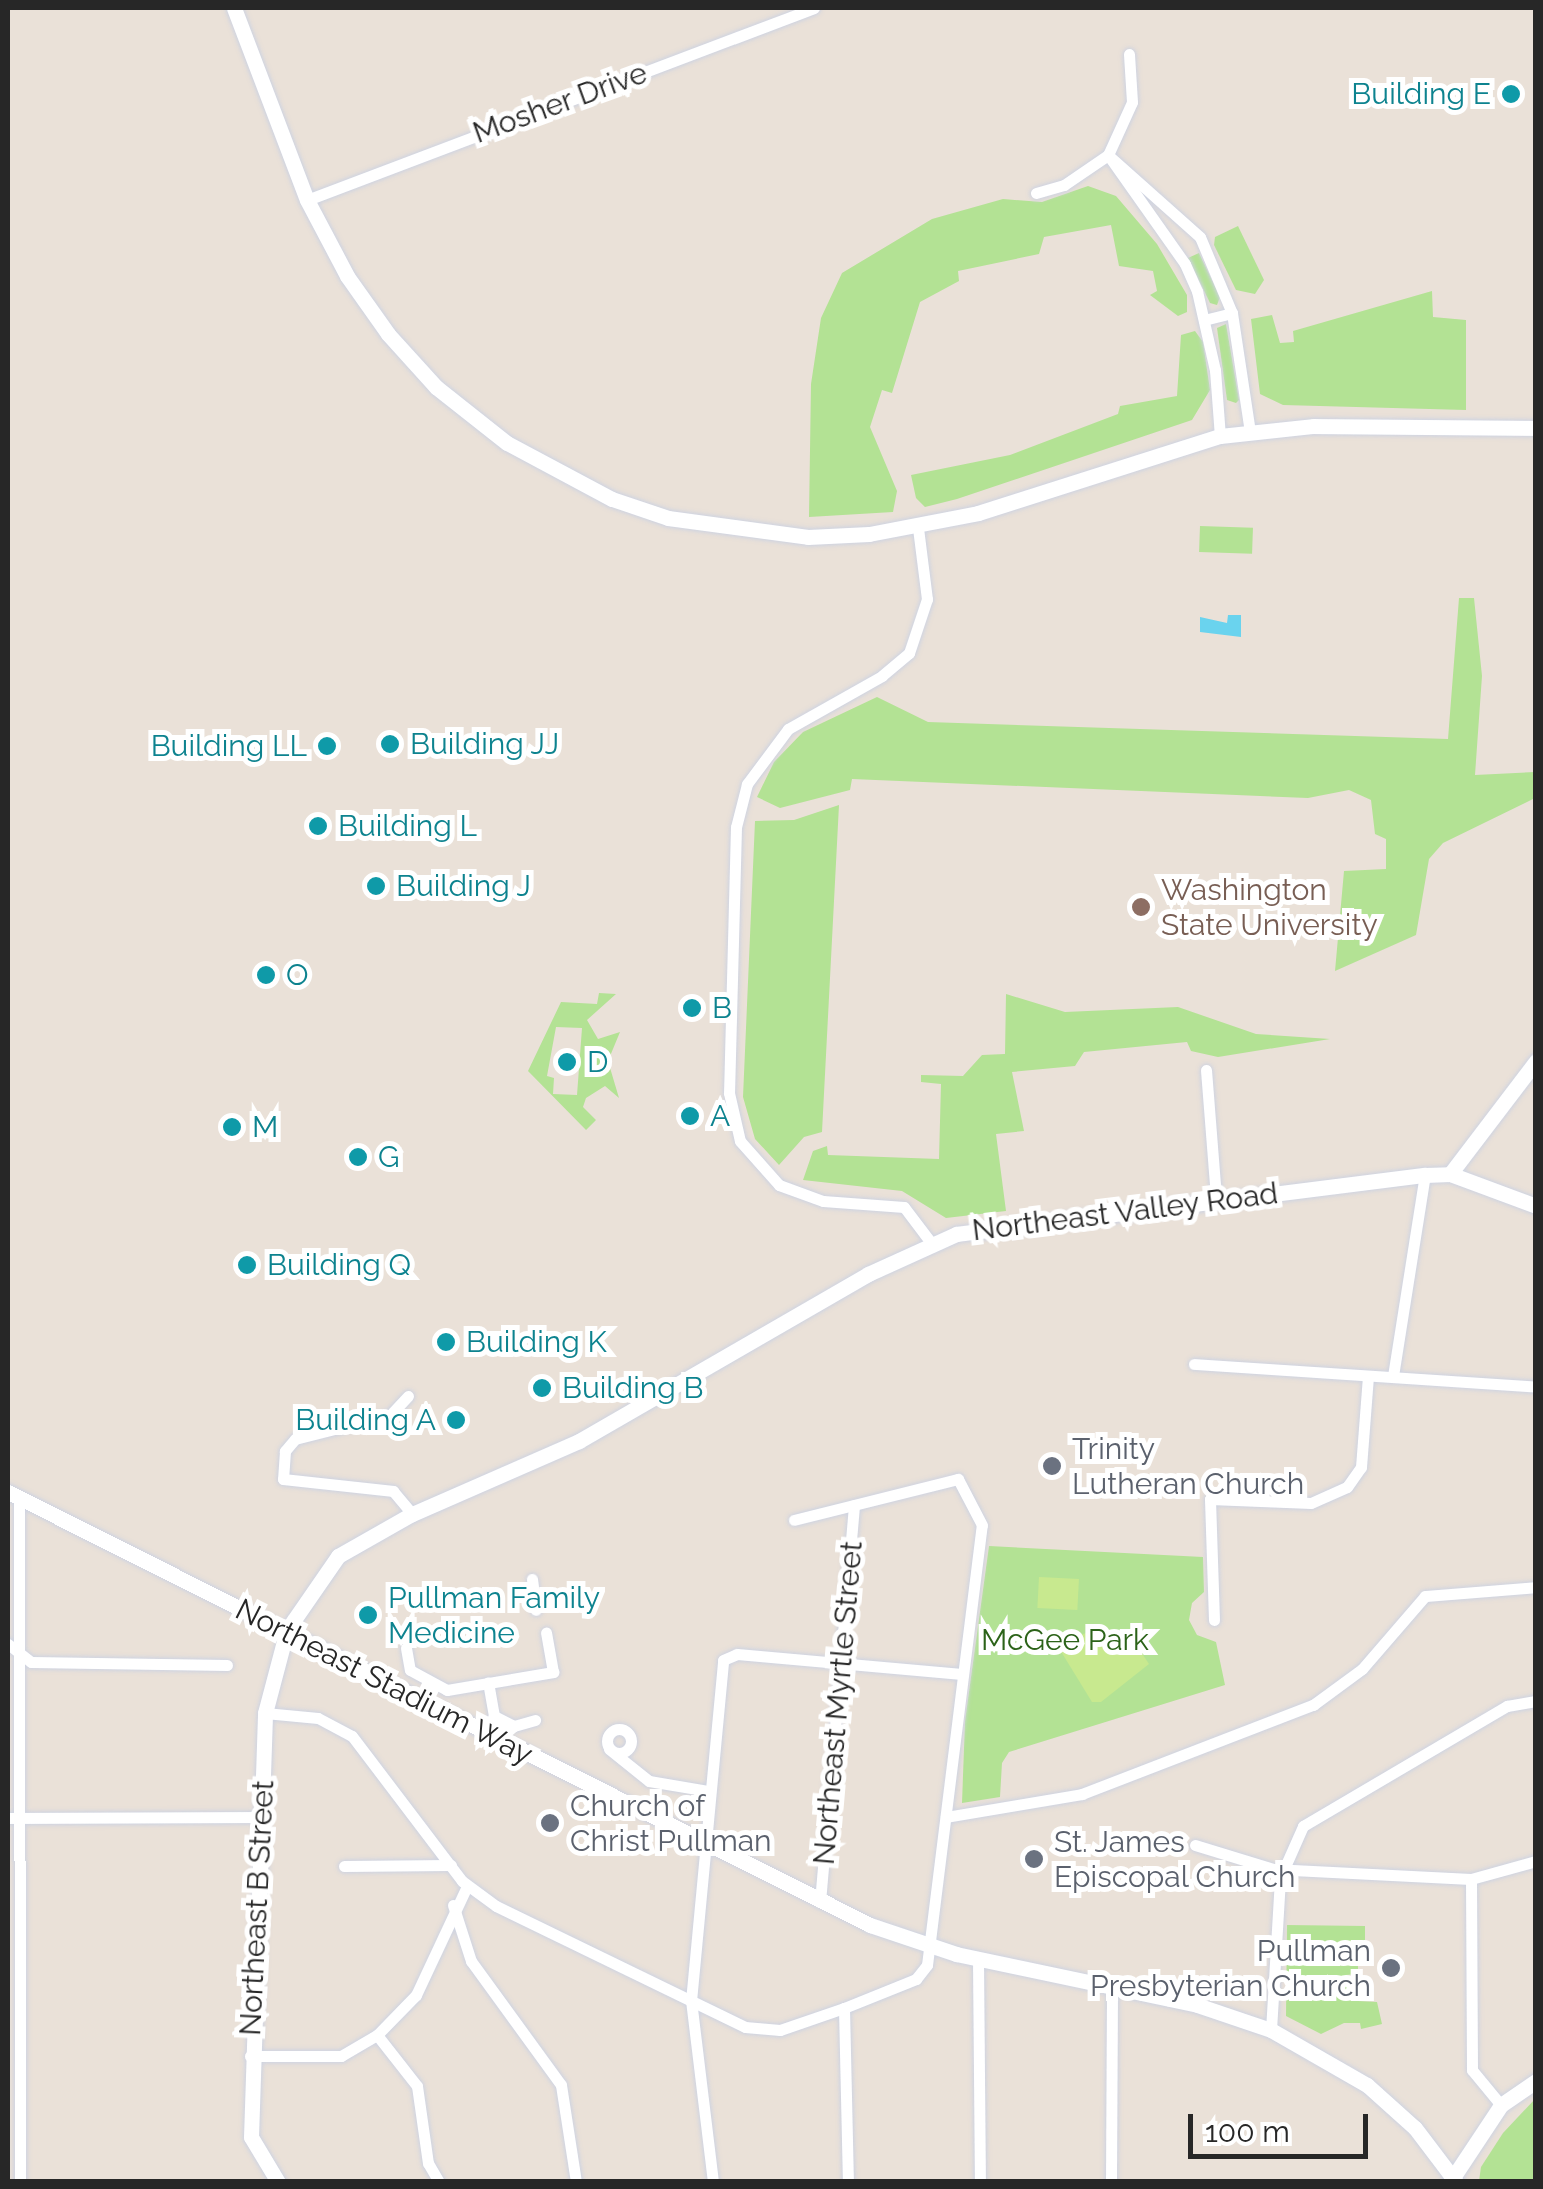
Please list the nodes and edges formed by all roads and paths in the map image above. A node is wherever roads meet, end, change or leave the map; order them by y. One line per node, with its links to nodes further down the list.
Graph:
1 (234, 8): 6 (main road)
2 (814, 8): 6 (street, Mosher Drive)
3 (1129, 54): 4 (street)
4 (1108, 155): 5 (street); 7 (street); 8 (street)
5 (1036, 193)
6 (308, 200): 14 (main road)
7 (1200, 238): 8 (street); 9 (street)
8 (1176, 251): 10 (street)
9 (1232, 314): 10 (street); 12 (street)
10 (1204, 320): 13 (street)
11 (1536, 428): 12 (main road)
12 (1250, 432): 13 (main road)
13 (1220, 436): 14 (main road)
14 (918, 528): 21 (street)
15 (1536, 1061): 17 (main road)
16 (1206, 1070): 19 (street)
17 (1450, 1174): 18 (main road, Northeast Valley Road); 20 (main road, Northeast Valley Road)
18 (1426, 1175): 19 (main road, Northeast Valley Road); 24 (street)
19 (1216, 1198): 21 (main road, Northeast Valley Road)
20 (1536, 1206)
21 (932, 1244): 29 (main road, Northeast Valley Road)
22 (1194, 1364): 23 (street)
23 (1368, 1376): 24 (street); 34 (street)
24 (1394, 1376): 25 (street)
25 (1536, 1387)
26 (408, 1396): 29 (street)
27 (13, 1495): 35 (main road, Northeast Stadium Way); 37 (street)
28 (854, 1504): 30 (street); 39 (street, Northeast Myrtle Street); 41 (street)
29 (412, 1514): 35 (main road, Northeast Valley Road)
30 (794, 1520)
31 (532, 1579): 33 (street)
32 (1536, 1587): 50 (street)
33 (536, 1610)
34 (1214, 1620)
35 (287, 1630): 44 (main road, Northeast B Street); 47 (main road, Northeast Stadium Way)
36 (546, 1633): 42 (street)
37 (13, 1647): 40 (street); 52 (street)
38 (406, 1648): 42 (street)
39 (842, 1663): 41 (street); 49 (street); 61 (street, Northeast Myrtle Street)
40 (227, 1665)
41 (959, 1674): 50 (street)
42 (488, 1683): 45 (street)
43 (1536, 1701): 58 (street)
44 (265, 1714): 51 (main road, Northeast B Street); 56 (street)
45 (494, 1716): 46 (street); 47 (street)
46 (535, 1720)
47 (484, 1734): 54 (main road, Northeast Stadium Way)
48 (609, 1749): 49 (street)
49 (708, 1792): 54 (street)
50 (946, 1816): 63 (street)
51 (263, 1817): 52 (street); 70 (main road, Northeast B Street)
52 (14, 1818): 71 (street)
53 (1195, 1845): 58 (street)
54 (708, 1847): 61 (main road, Northeast Stadium Way); 66 (street)
55 (1536, 1860): 59 (street)
56 (451, 1865): 57 (street); 60 (street)
57 (344, 1866)
58 (1282, 1869): 59 (street); 68 (street)
59 (1471, 1879): 73 (street)
60 (467, 1886): 62 (street); 66 (street)
61 (820, 1902): 63 (main road, Northeast Stadium Way)
62 (453, 1905): 69 (street); 78 (street)
63 (931, 1946): 64 (main road, Northeast Stadium Way); 67 (street)
64 (978, 1960): 65 (main road, Northeast Stadium Way); 81 (street)
65 (1112, 1988): 68 (main road, Northeast Stadium Way); 82 (street)
66 (691, 2002): 67 (street); 79 (street)
67 (844, 2008): 80 (street)
68 (1272, 2030): 74 (main road, Northeast Stadium Way)
69 (377, 2036): 70 (street); 77 (street)
70 (250, 2056): 76 (main road, Northeast B Street)
71 (14, 2066): 75 (street)
72 (1536, 2080): 73 (main road)
73 (1501, 2105): 74 (main road)
74 (1453, 2180)
75 (20, 2182)
76 (278, 2182)
77 (439, 2182)
78 (576, 2182)
79 (712, 2182)
80 (848, 2182)
81 (980, 2182)
82 (1112, 2182)

